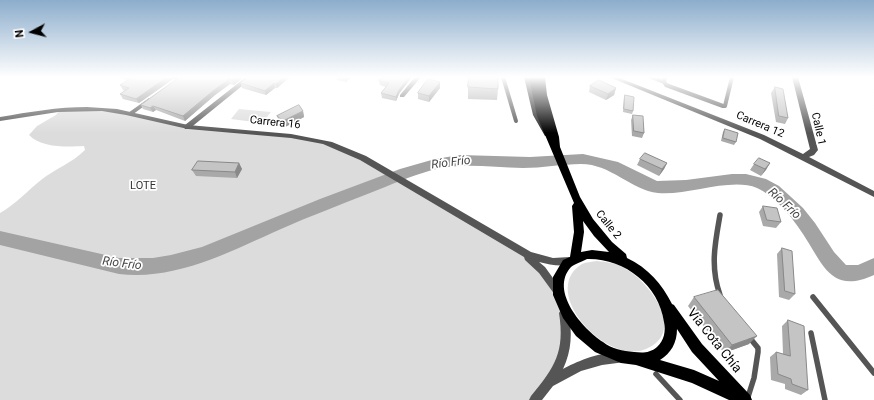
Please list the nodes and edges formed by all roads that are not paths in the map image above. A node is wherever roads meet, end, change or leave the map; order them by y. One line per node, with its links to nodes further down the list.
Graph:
1 (226, 96): 13 (street)
2 (509, 96): 12 (lane)
3 (536, 96): 14 (main road)
4 (544, 96): 14 (main road)
5 (659, 96): 15 (street, Carrera 12)
6 (696, 96): 7 (lane)
7 (727, 96)
8 (799, 96): 15 (street, Calle 1)
9 (154, 97): 10 (street)
10 (130, 114): 11 (street, Carrera 16); 13 (street, Carrera 16)
11 (0, 119)
12 (516, 121)
13 (187, 127): 19 (street, Carrera 16)
14 (557, 150): 17 (main road, Calle 2)
15 (803, 157): 16 (street, Carrera 12)
16 (874, 194)
17 (574, 196): 20 (main road, Calle 2); 21 (main road, Calle 2)
18 (720, 215): 25 (lane)
19 (521, 252): 20 (street, Carrera 16); 22 (street, Carrera 16)
20 (572, 259): 21 (main road); 22 (main road)
21 (629, 264): 24 (main road)
22 (560, 297): 28 (main road); 31 (street)
23 (813, 297): 29 (lane)
24 (663, 298): 28 (main road); 34 (main road, Vía Cota Chía)
25 (722, 298)
26 (811, 333): 35 (lane)
27 (747, 334): 34 (lane)
28 (629, 359): 31 (street); 34 (main road, Vía Cota Chía)
29 (874, 373)
30 (656, 374): 33 (lane)
31 (548, 384): 32 (street)
32 (535, 400)
33 (680, 400)
34 (745, 400)
35 (825, 400)

